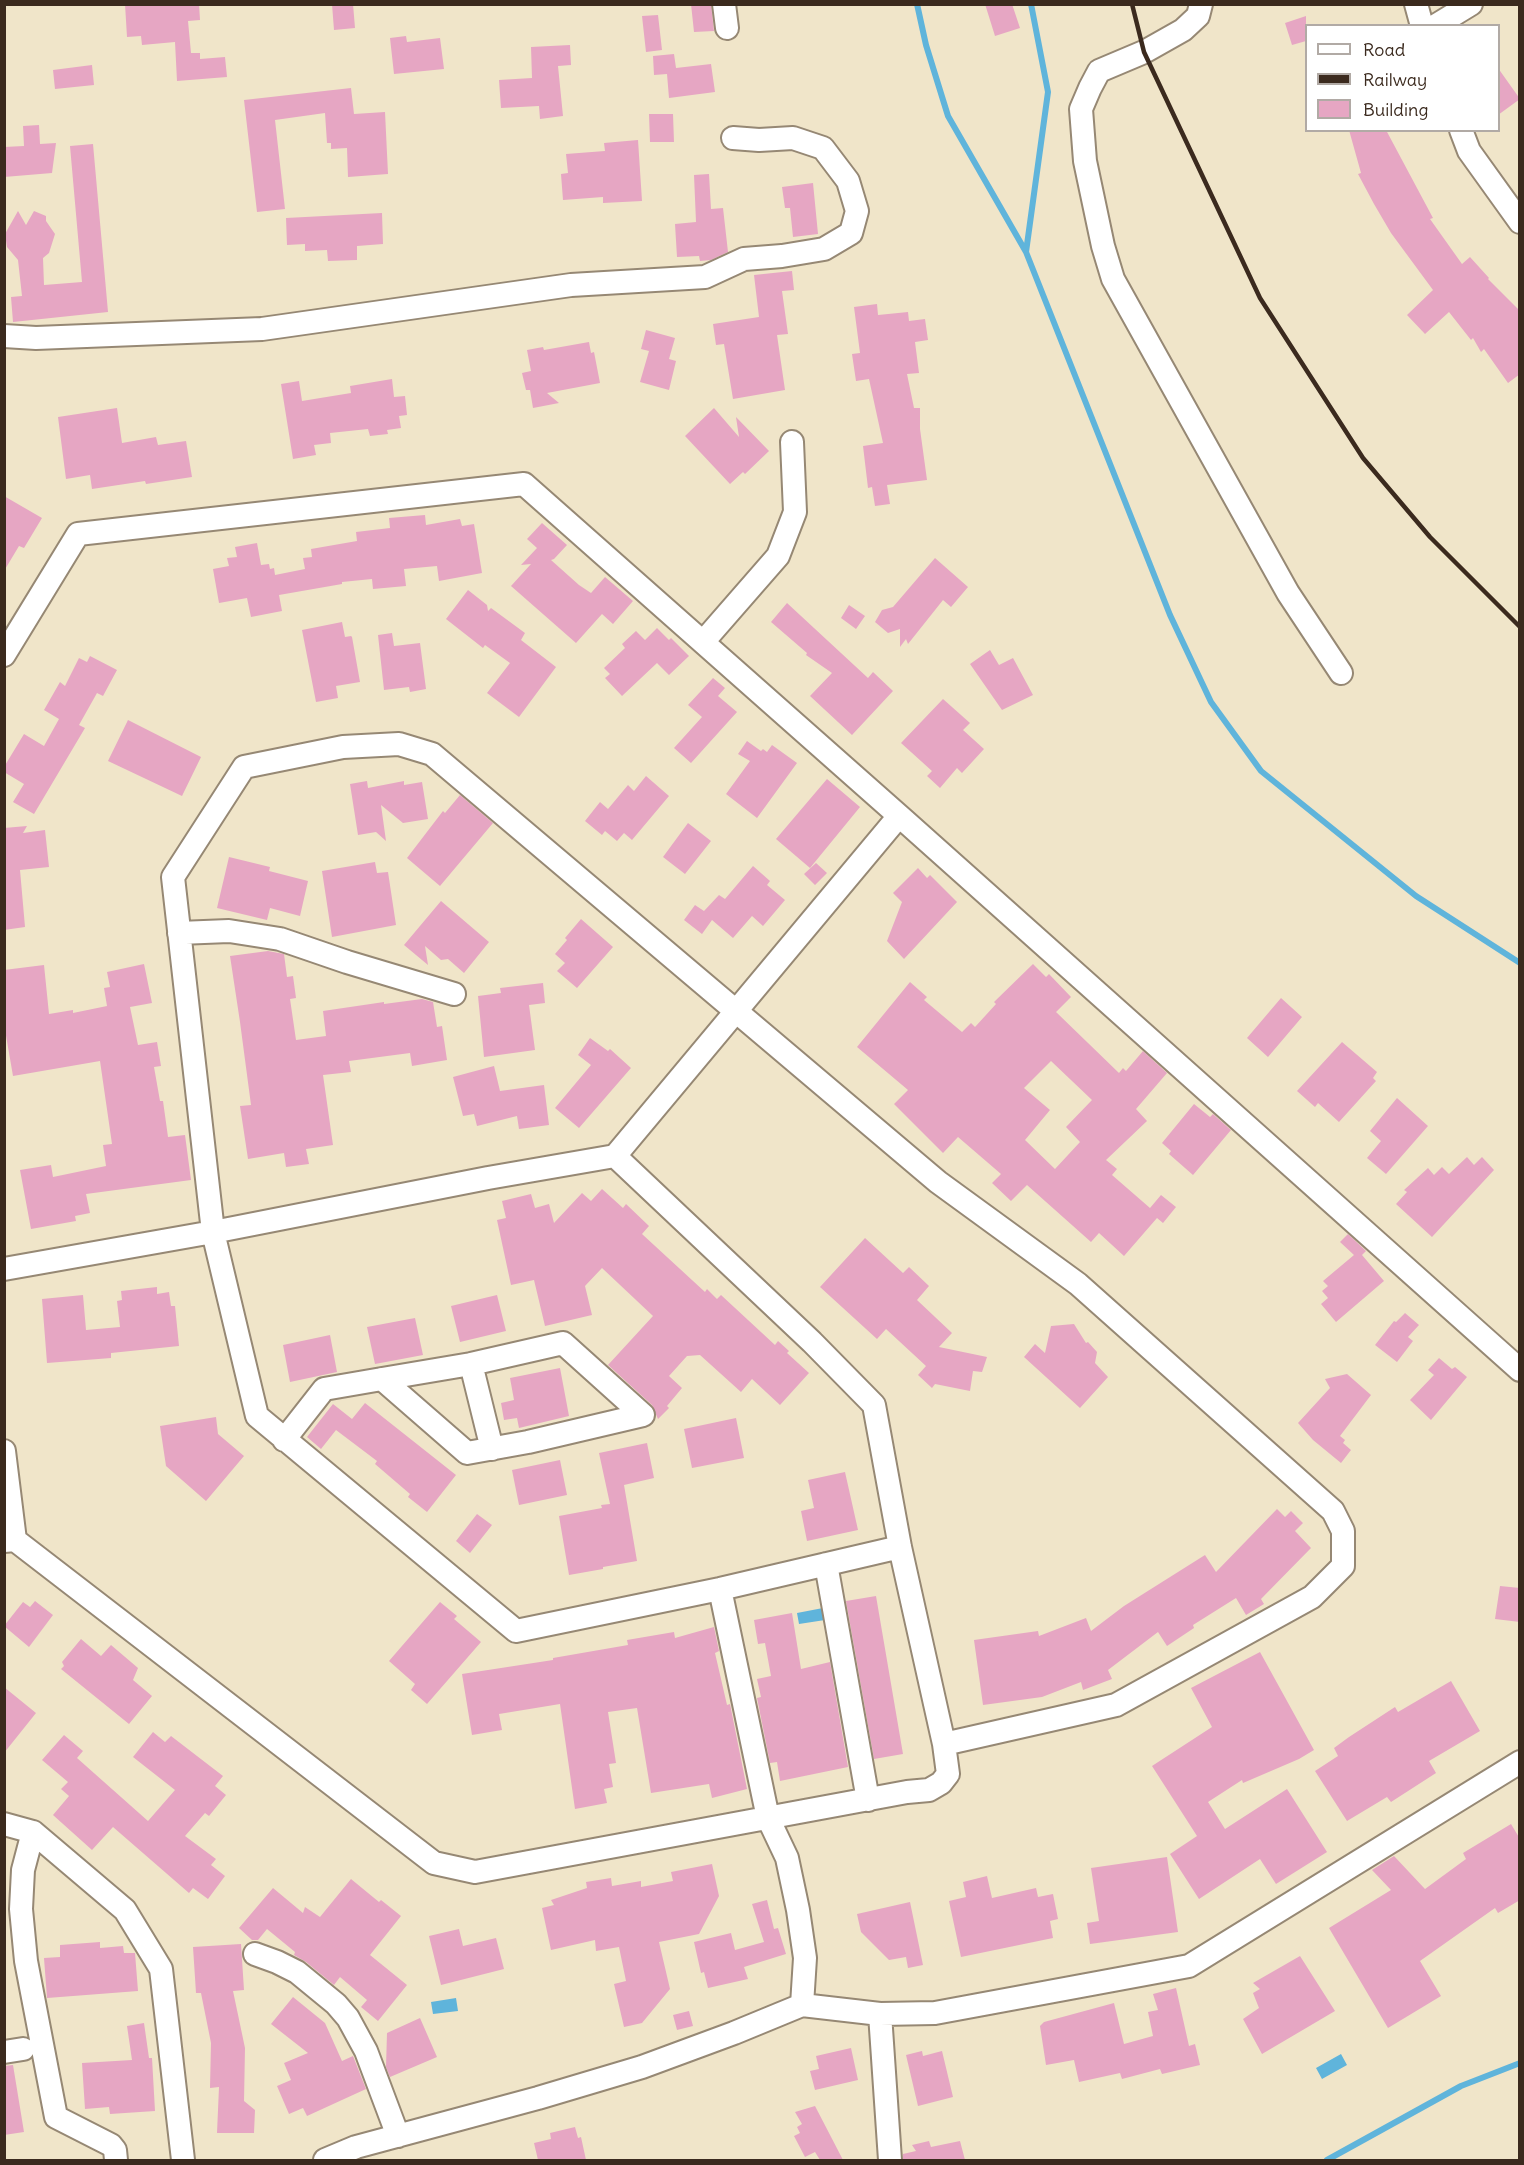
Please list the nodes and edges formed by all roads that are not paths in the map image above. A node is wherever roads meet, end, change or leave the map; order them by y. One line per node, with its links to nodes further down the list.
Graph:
1 (724, 4): 7 (street)
2 (1201, 4): 15 (street)
3 (1416, 4): 5 (street)
4 (1471, 4): 6 (street)
5 (1421, 24)
6 (1438, 24)
7 (727, 28)
8 (1462, 132): 10 (street)
9 (733, 138): 11 (street)
10 (1518, 219)
11 (4, 336)
12 (792, 442): 13 (street)
13 (703, 642): 14 (street); 16 (street)
14 (4, 655)
15 (1341, 673)
16 (899, 816): 19 (street); 24 (street)
17 (179, 933): 18 (street); 19 (street); 21 (street)
18 (454, 994)
19 (736, 1012): 20 (street); 33 (street)
20 (615, 1156): 21 (street); 30 (street)
21 (213, 1232): 22 (street); 26 (street)
22 (4, 1269)
23 (471, 1364): 25 (street); 27 (street); 27 (street)
24 (1520, 1370)
25 (382, 1379): 26 (street); 27 (street)
26 (284, 1440): 32 (street)
27 (492, 1449)
28 (4, 1451): 29 (street)
29 (10, 1541): 36 (street)
30 (900, 1547): 31 (street); 33 (street)
31 (826, 1564): 32 (street); 35 (street)
32 (720, 1589): 36 (street)
33 (944, 1744): 35 (street)
34 (1520, 1762): 41 (street)
35 (868, 1800): 36 (street)
36 (768, 1818): 40 (street)
37 (4, 1824): 38 (street)
38 (33, 1832): 43 (street); 44 (street)
39 (255, 1954): 42 (street)
40 (802, 2005): 41 (street); 42 (street)
41 (880, 2014): 46 (street)
42 (398, 2136): 45 (street)
43 (116, 2160)
44 (183, 2160)
45 (325, 2160)
46 (890, 2160)

